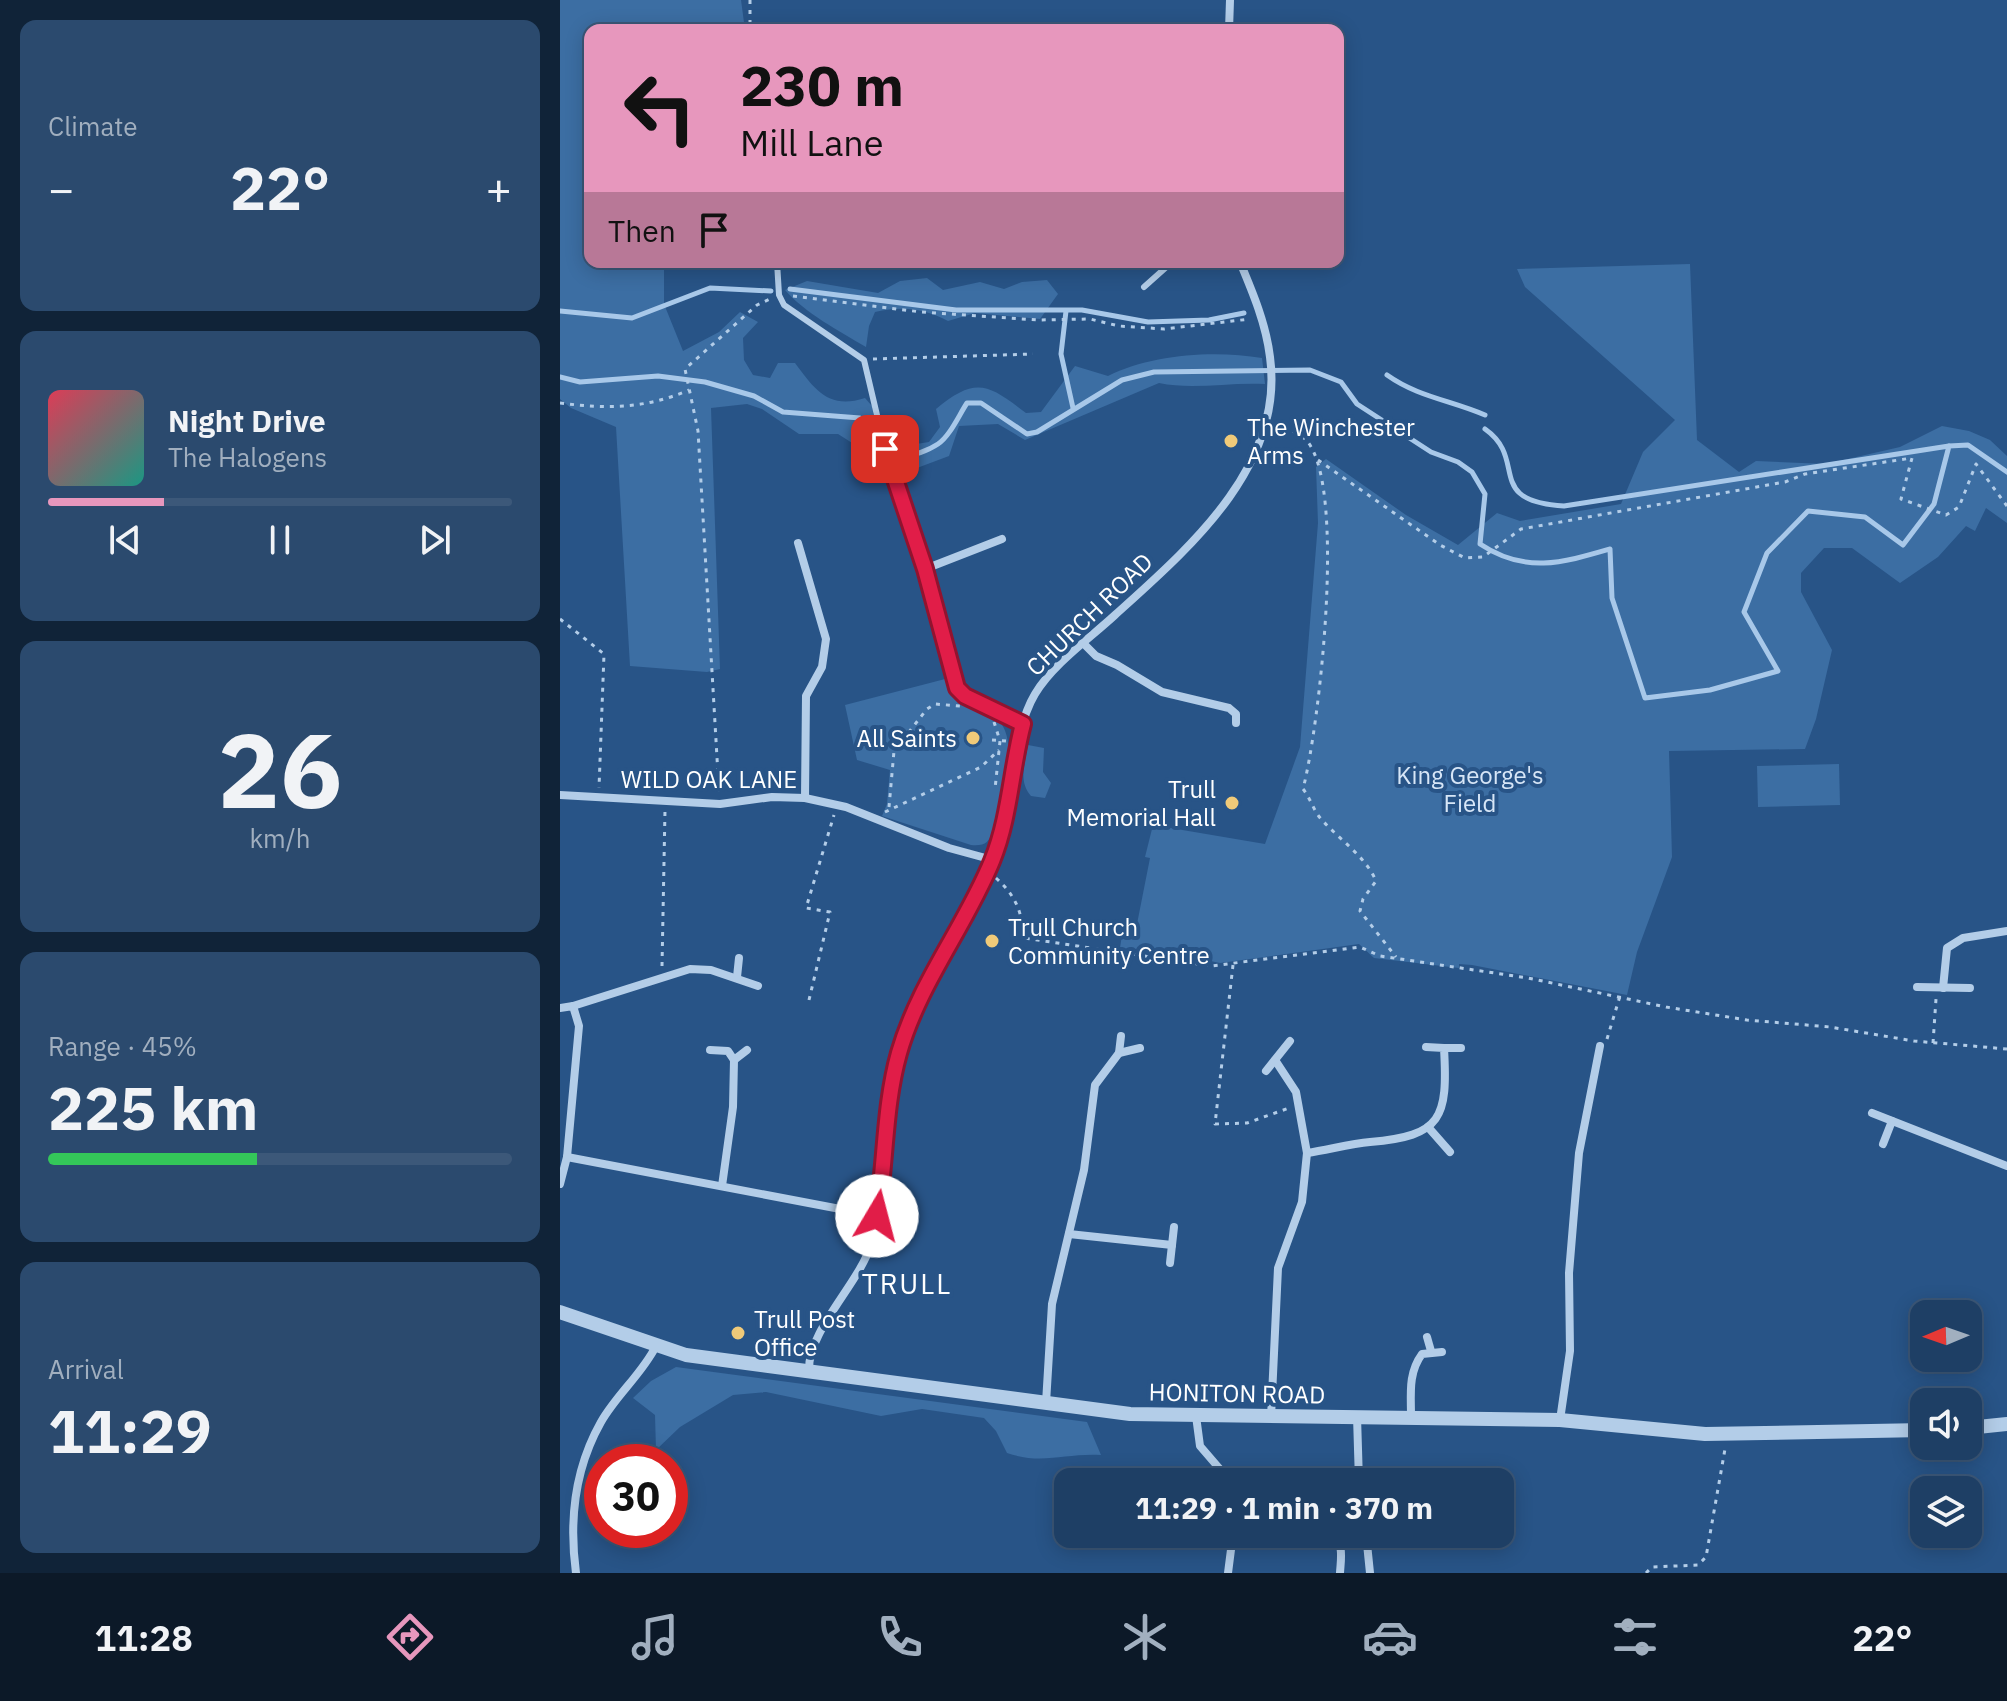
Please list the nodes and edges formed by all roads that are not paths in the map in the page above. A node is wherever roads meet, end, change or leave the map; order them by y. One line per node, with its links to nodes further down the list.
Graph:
1 (1230, 0): 2 (street)
2 (1229, 24)
3 (777, 268): 7 (lane)
4 (1165, 268): 6 (lane)
5 (1242, 268): 11 (street, CHURCH ROAD)
6 (1144, 287)
7 (885, 449): 10 (street)
8 (1002, 539): 10 (street)
9 (798, 543): 15 (street)
10 (925, 569): 13 (street)
11 (1084, 644): 12 (street); 13 (street, CHURCH ROAD)
12 (1236, 723)
13 (1023, 724): 16 (street, CHURCH ROAD)
14 (560, 795): 15 (street, WILD OAK LANE)
15 (805, 798): 16 (street, WILD OAK LANE)
16 (993, 860): 49 (street, CHURCH ROAD)
17 (2007, 931): 22 (street)
18 (739, 958): 19 (street)
19 (737, 977): 20 (street); 24 (street)
20 (758, 986)
21 (1917, 987): 22 (street)
22 (1940, 988): 23 (street)
23 (1970, 988)
24 (573, 1006): 25 (street); 45 (street)
25 (560, 1008)
26 (1121, 1036): 35 (street)
27 (1290, 1041): 37 (street)
28 (1600, 1046): 65 (street)
29 (1426, 1047): 31 (street)
30 (1140, 1048): 35 (street)
31 (1444, 1048): 32 (street); 41 (street)
32 (1461, 1048)
33 (710, 1050): 36 (street)
34 (747, 1050): 36 (street)
35 (1119, 1053): 51 (street)
36 (734, 1060): 48 (street)
37 (1275, 1060): 38 (street); 44 (street)
38 (1266, 1071)
39 (1872, 1113): 40 (street)
40 (1892, 1121): 42 (street); 46 (street)
41 (1428, 1127): 43 (street); 44 (street)
42 (1883, 1144)
43 (1450, 1152)
44 (1307, 1153): 64 (street)
45 (567, 1157): 47 (street); 48 (street)
46 (2007, 1166)
47 (560, 1184)
48 (722, 1186): 49 (street)
49 (877, 1216): 59 (street, CHURCH ROAD)
50 (1174, 1227): 52 (street)
51 (1069, 1234): 52 (street); 60 (street)
52 (1172, 1245): 53 (street)
53 (1170, 1263)
54 (560, 1312): 56 (street, HONITON ROAD)
55 (1427, 1337): 57 (street)
56 (656, 1346): 59 (street, HONITON ROAD); 74 (street)
57 (1431, 1351): 58 (street); 63 (street)
58 (1442, 1352)
59 (809, 1370): 60 (street, HONITON ROAD)
60 (1046, 1404): 62 (street, HONITON ROAD)
61 (1357, 1415): 63 (street, HONITON ROAD); 64 (street, HONITON ROAD); 70 (street)
62 (1196, 1416): 64 (street, HONITON ROAD); 69 (street)
63 (1411, 1416): 65 (street, HONITON ROAD)
64 (1271, 1417)
65 (1560, 1420): 68 (street, HONITON ROAD)
66 (2007, 1424): 67 (street)
67 (1982, 1427)
68 (1910, 1430)
69 (1219, 1468)
70 (1359, 1468)
71 (1231, 1548): 75 (street)
72 (1340, 1548): 76 (street)
73 (1367, 1548): 77 (street)
74 (576, 1573)
75 (1228, 1573)
76 (1340, 1573)
77 (1370, 1573)

